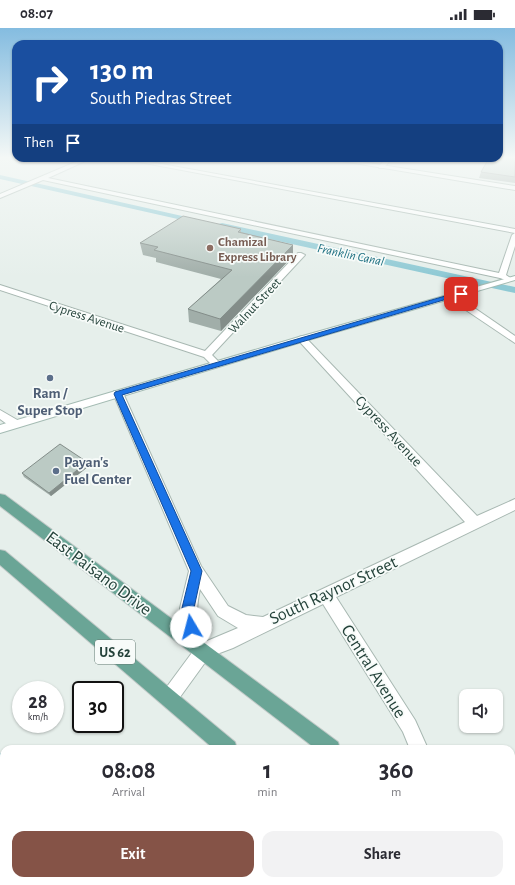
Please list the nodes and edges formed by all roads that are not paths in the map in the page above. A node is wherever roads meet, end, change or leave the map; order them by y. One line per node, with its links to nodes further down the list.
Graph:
1 (119, 197): 6 (street)
2 (331, 197): 3 (street)
3 (515, 231)
4 (515, 235): 6 (street)
5 (301, 255): 11 (street, Walnut Street)
6 (506, 279): 8 (street)
7 (0, 287): 11 (street, Cypress Avenue)
8 (451, 296): 9 (street); 10 (street)
9 (302, 339): 12 (street); 19 (street, Cypress Avenue)
10 (515, 340)
11 (207, 355): 12 (street, Cypress Avenue)
12 (216, 364): 13 (street)
13 (118, 394): 15 (street); 21 (street)
14 (0, 414): 15 (street)
15 (15, 424): 16 (street)
16 (0, 429)
17 (0, 499): 24 (main road, East Paisano Drive)
18 (515, 504): 19 (street, South Raynor Street)
19 (475, 523): 22 (street, South Raynor Street)
20 (0, 556): 25 (main road, US 62)
21 (196, 571): 23 (street); 24 (street)
22 (326, 594): 23 (street, South Raynor Street); 28 (street, Central Avenue)
23 (262, 624): 24 (street, South Raynor Street)
24 (203, 651): 25 (street); 27 (main road, East Paisano Drive)
25 (169, 698): 26 (main road, US 62)
26 (223, 745)
27 (326, 745)
28 (417, 745)

